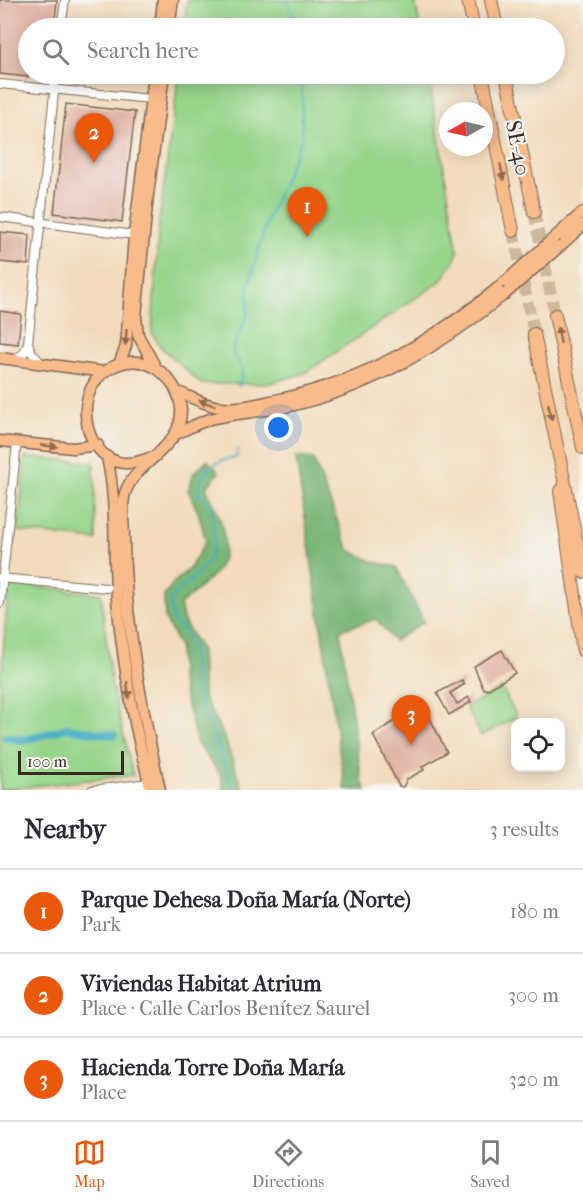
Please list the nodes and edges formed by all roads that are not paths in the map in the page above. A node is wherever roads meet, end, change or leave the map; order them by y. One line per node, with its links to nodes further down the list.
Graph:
1 (64, 0): 6 (street)
2 (163, 0): 7 (main road)
3 (173, 0): 8 (main road)
4 (468, 0): 9 (highway)
5 (491, 0): 10 (highway)
6 (62, 18)
7 (161, 18)
8 (170, 18)
9 (472, 18)
10 (494, 18)
11 (0, 84): 17 (street)
12 (55, 84): 17 (street)
13 (153, 84): 18 (main road)
14 (163, 84): 35 (main road)
15 (484, 84): 24 (highway, SE-40 / SE-40, one-way to 24)
16 (508, 84): 19 (highway, SE-40 / SE-40)
17 (54, 90): 18 (street); 22 (street)
18 (151, 99): 25 (main road)
19 (534, 212)
20 (583, 212): 26 (main road)
21 (0, 217): 22 (street)
22 (41, 221): 25 (street); 30 (street)
23 (583, 225): 26 (main road)
24 (513, 231)
25 (134, 235): 34 (main road, one-way to 34)
26 (558, 242): 27 (main road, bridge)
27 (506, 287): 37 (main road, one-way to 37); 38 (main road)
28 (555, 315): 39 (highway, one-way to 28)
29 (534, 334): 43 (highway, one-way to 43)
30 (28, 343): 32 (street); 33 (street)
31 (0, 358): 32 (main road)
32 (14, 360): 33 (main road)
33 (41, 363): 36 (main road)
34 (118, 364): 35 (main road); 36 (main road)
35 (156, 368): 37 (main road)
36 (104, 372): 42 (main road)
37 (178, 392): 38 (main road)
38 (176, 434): 45 (main road)
39 (582, 437): 44 (highway)
40 (0, 441): 41 (main road)
41 (17, 443): 42 (main road, one-way to 42); 48 (street)
42 (98, 445): 46 (main road)
43 (558, 448): 47 (highway); 51 (highway)
44 (583, 448)
45 (156, 456): 46 (main road); 54 (main road)
46 (107, 458): 52 (main road, one-way to 52)
47 (583, 572)
48 (1, 578): 49 (street); 50 (street)
49 (107, 588)
50 (0, 603)
51 (583, 651)
52 (150, 786): 53 (street)
53 (92, 790)
54 (160, 790)

